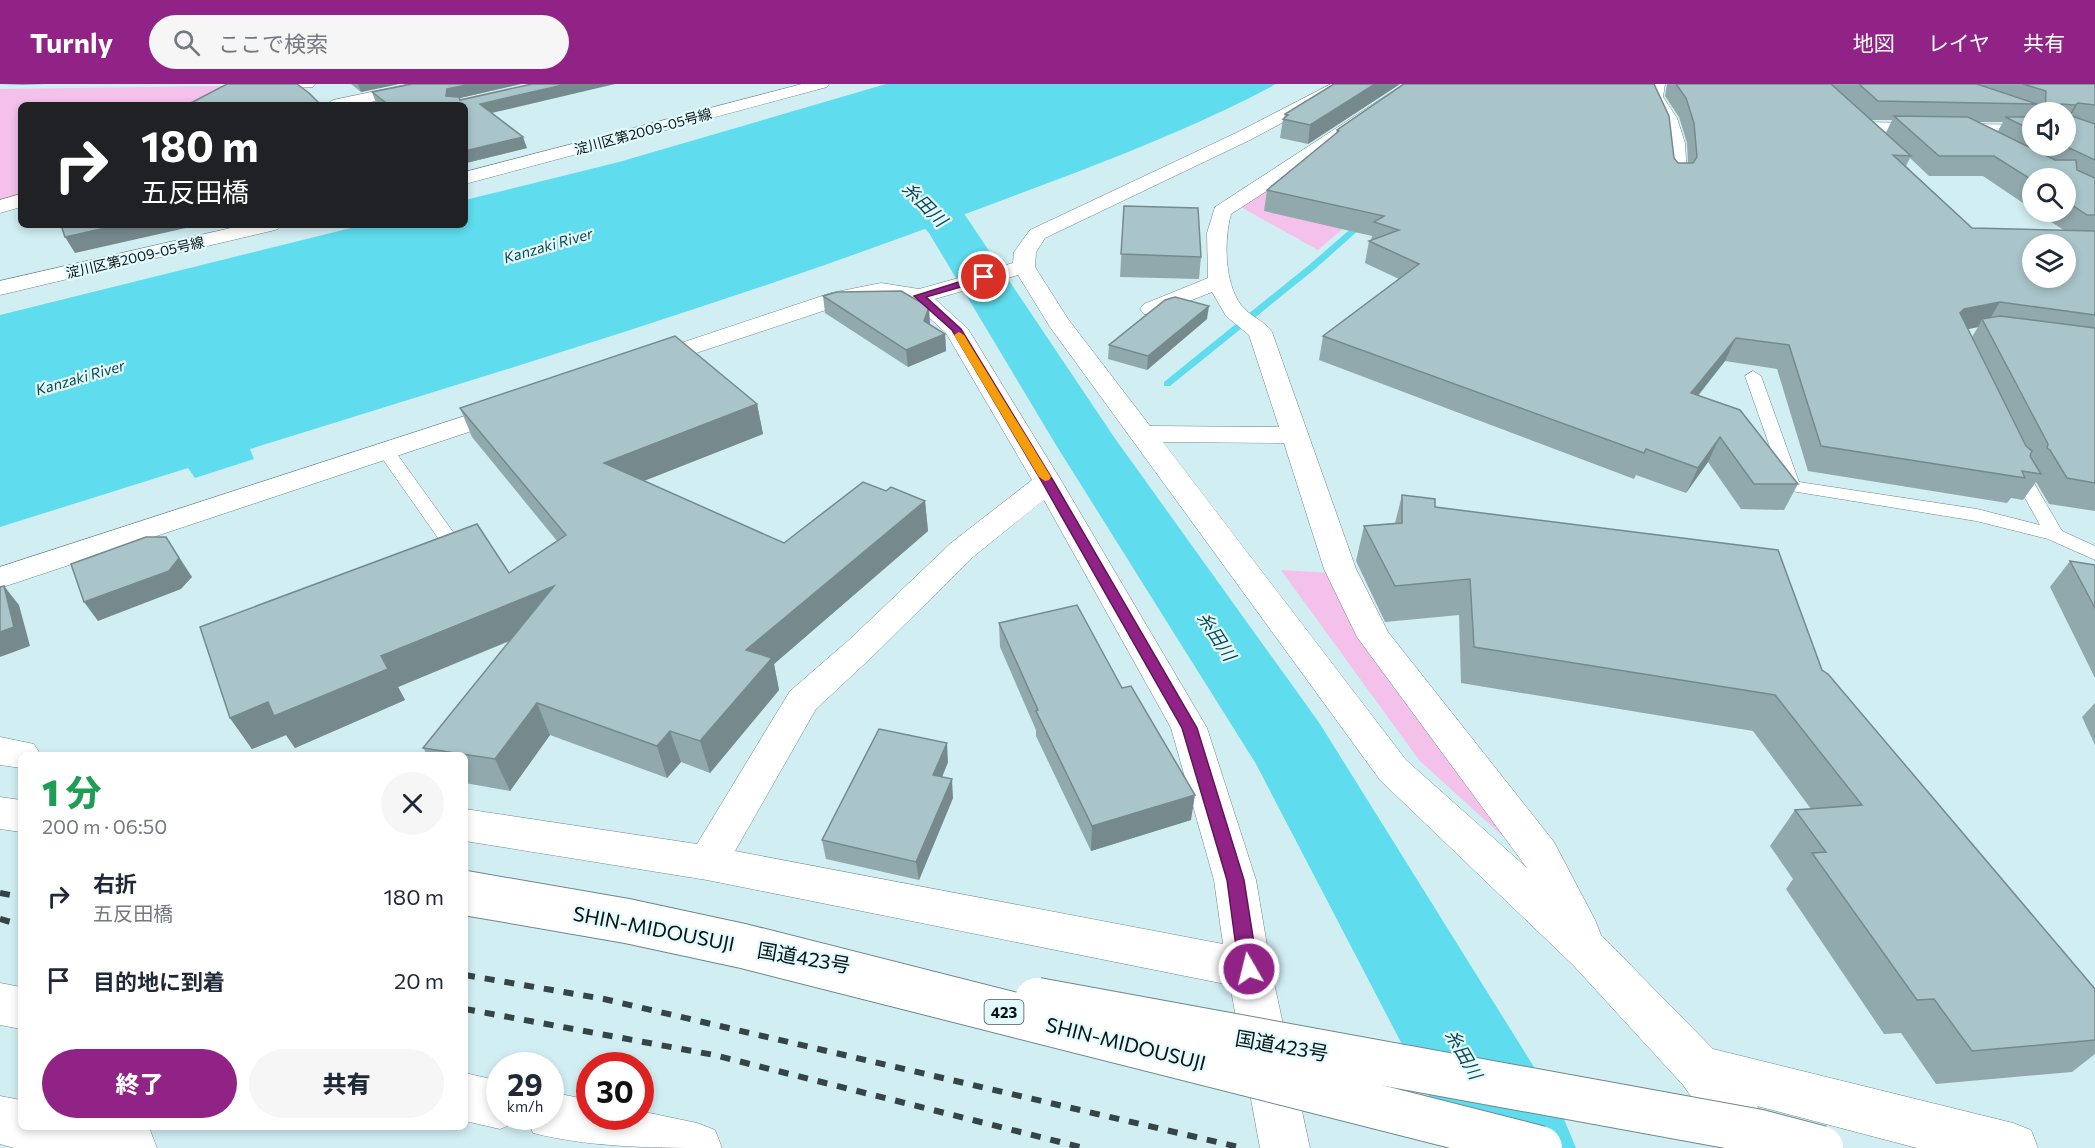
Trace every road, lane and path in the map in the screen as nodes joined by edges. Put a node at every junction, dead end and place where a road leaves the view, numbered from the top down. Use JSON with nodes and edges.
{"nodes":[{"id":1,"x":301,"y":84,"type":"edge"},
{"id":2,"x":433,"y":84,"type":"edge"},
{"id":3,"x":821,"y":84,"type":"edge"},
{"id":4,"x":1343,"y":84,"type":"edge"},
{"id":5,"x":1415,"y":84,"type":"edge"},
{"id":6,"x":1657,"y":84,"type":"edge"},
{"id":7,"x":408,"y":86,"type":"edge"},
{"id":8,"x":321,"y":102,"type":"edge"},
{"id":9,"x":345,"y":102,"type":"edge"},
{"id":10,"x":1846,"y":111,"type":"edge"},
{"id":11,"x":1863,"y":127,"type":"junction"},
{"id":12,"x":1959,"y":129,"type":"junction"},
{"id":13,"x":2022,"y":130,"type":"edge"},
{"id":14,"x":1244,"y":136,"type":"junction"},
{"id":15,"x":1267,"y":142,"type":"dead end"},
{"id":16,"x":1879,"y":142,"type":"edge"},
{"id":17,"x":1290,"y":148,"type":"edge"},
{"id":18,"x":1998,"y":149,"type":"edge"},
{"id":19,"x":1312,"y":154,"type":"junction"},
{"id":20,"x":468,"y":177,"type":"edge"},
{"id":21,"x":1678,"y":177,"type":"edge"},
{"id":22,"x":18,"y":201,"type":"edge"},
{"id":23,"x":0,"y":207,"type":"edge"},
{"id":24,"x":258,"y":228,"type":"edge"},
{"id":25,"x":1015,"y":268,"type":"junction"},
{"id":26,"x":1220,"y":281,"type":"junction"},
{"id":27,"x":0,"y":288,"type":"edge"},
{"id":28,"x":930,"y":292,"type":"junction"},
{"id":29,"x":1152,"y":309,"type":"edge"},
{"id":30,"x":623,"y":371,"type":"edge"},
{"id":31,"x":1753,"y":376,"type":"dead end"},
{"id":32,"x":533,"y":401,"type":"edge"},
{"id":33,"x":1142,"y":434,"type":"junction"},
{"id":34,"x":1294,"y":435,"type":"junction"},
{"id":35,"x":386,"y":451,"type":"junction"},
{"id":36,"x":2024,"y":480,"type":"edge"},
{"id":37,"x":1048,"y":482,"type":"junction"},
{"id":38,"x":2055,"y":535,"type":"junction"},
{"id":39,"x":459,"y":554,"type":"edge"},
{"id":40,"x":2095,"y":554,"type":"edge"},
{"id":41,"x":0,"y":578,"type":"edge"},
{"id":42,"x":0,"y":751,"type":"edge"},
{"id":43,"x":18,"y":754,"type":"edge"},
{"id":44,"x":0,"y":813,"type":"edge"},
{"id":45,"x":18,"y":816,"type":"edge"},
{"id":46,"x":468,"y":825,"type":"edge"},
{"id":47,"x":706,"y":863,"type":"junction"},
{"id":48,"x":468,"y":894,"type":"edge"},
{"id":49,"x":743,"y":946,"type":"junction"},
{"id":50,"x":1588,"y":951,"type":"junction"},
{"id":51,"x":1249,"y":969,"type":"junction"},
{"id":52,"x":0,"y":1004,"type":"edge"},
{"id":53,"x":18,"y":1007,"type":"edge"},
{"id":54,"x":1700,"y":1069,"type":"junction"},
{"id":55,"x":468,"y":1098,"type":"edge"},
{"id":56,"x":486,"y":1102,"type":"edge"},
{"id":57,"x":564,"y":1119,"type":"edge"},
{"id":58,"x":0,"y":1120,"type":"edge"},
{"id":59,"x":18,"y":1124,"type":"edge"},
{"id":60,"x":48,"y":1130,"type":"edge"},
{"id":61,"x":685,"y":1145,"type":"edge"},
{"id":62,"x":132,"y":1148,"type":"edge"},
{"id":63,"x":1285,"y":1148,"type":"edge"},
{"id":64,"x":1540,"y":1148,"type":"edge"},
{"id":65,"x":1756,"y":1148,"type":"edge"},
{"id":66,"x":1821,"y":1148,"type":"edge"},
{"id":67,"x":2013,"y":1148,"type":"edge"}],
"edges":[{"from":1,"to":8,"type":"main road"},
{"from":2,"to":7,"type":"main road"},
{"from":3,"to":20,"type":"main road","name":"淀川区第2009-05号線"},
{"from":4,"to":14,"type":"main road"},
{"from":5,"to":19,"type":"main road"},
{"from":6,"to":21,"type":"main road"},
{"from":7,"to":9,"type":"main road"},
{"from":10,"to":11,"type":"main road"},
{"from":11,"to":12,"type":"main road"},
{"from":11,"to":16,"type":"main road"},
{"from":12,"to":13,"type":"main road"},
{"from":12,"to":18,"type":"main road"},
{"from":14,"to":15,"type":"main road"},
{"from":14,"to":25,"type":"main road"},
{"from":17,"to":19,"type":"main road"},
{"from":19,"to":26,"type":"main road"},
{"from":22,"to":23,"type":"main road"},
{"from":24,"to":27,"type":"main road","name":"淀川区第2009-05号線"},
{"from":25,"to":28,"type":"main road"},
{"from":25,"to":33,"type":"main road"},
{"from":26,"to":29,"type":"main road"},
{"from":26,"to":34,"type":"main road"},
{"from":28,"to":30,"type":"main road"},
{"from":28,"to":37,"type":"main road"},
{"from":31,"to":38,"type":"lane"},
{"from":32,"to":35,"type":"main road"},
{"from":33,"to":34,"type":"main road"},
{"from":33,"to":50,"type":"main road"},
{"from":34,"to":50,"type":"main road"},
{"from":35,"to":39,"type":"lane"},
{"from":35,"to":41,"type":"main road"},
{"from":36,"to":38,"type":"lane"},
{"from":37,"to":47,"type":"main road"},
{"from":37,"to":51,"type":"main road"},
{"from":38,"to":40,"type":"lane"},
{"from":42,"to":43,"type":"main road"},
{"from":44,"to":45,"type":"main road"},
{"from":46,"to":47,"type":"main road"},
{"from":47,"to":51,"type":"main road"},
{"from":48,"to":49,"type":"main road","name":"SHIN-MIDOUSUJI","number":"423","bridge":true},
{"from":49,"to":64,"type":"main road","name":"SHIN-MIDOUSUJI","number":"423","bridge":true},
{"from":49,"to":66,"type":"main road","name":"国道423号","number":"423","bridge":true},
{"from":50,"to":54,"type":"main road"},
{"from":51,"to":63,"type":"main road"},
{"from":52,"to":53,"type":"main road"},
{"from":54,"to":65,"type":"main road"},
{"from":54,"to":67,"type":"main road"},
{"from":55,"to":56,"type":"main road"},
{"from":57,"to":61,"type":"main road"},
{"from":58,"to":59,"type":"main road"},
{"from":60,"to":62,"type":"main road"}]}
